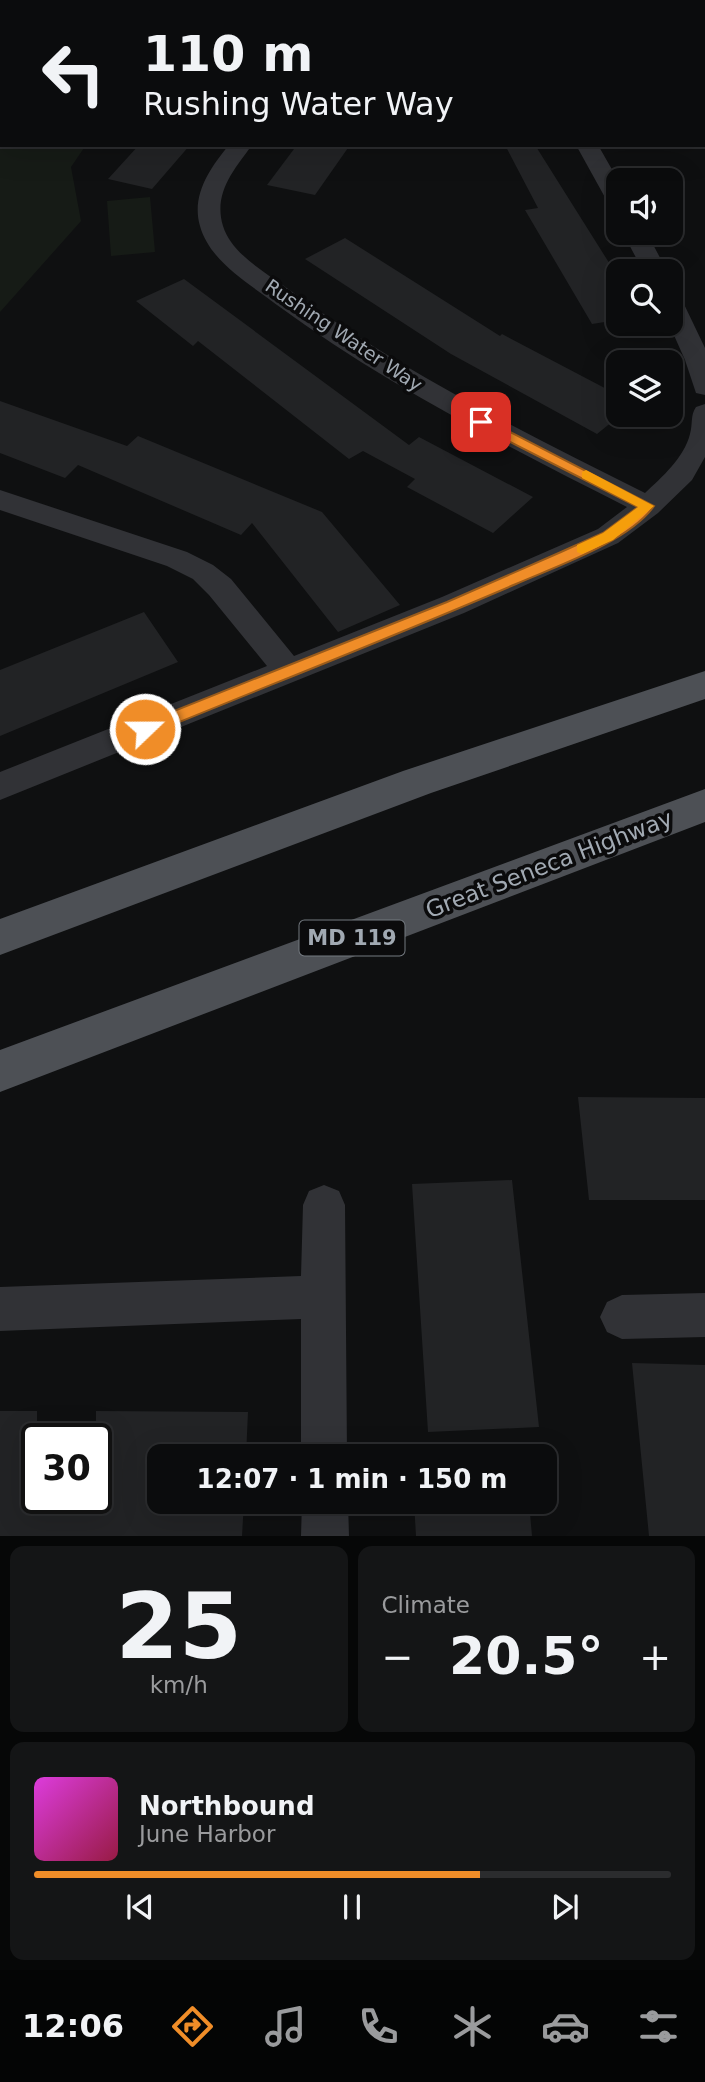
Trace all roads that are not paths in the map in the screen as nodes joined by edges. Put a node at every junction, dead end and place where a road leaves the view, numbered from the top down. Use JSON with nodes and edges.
{"nodes":[{"id":1,"x":239,"y":147,"type":"edge"},
{"id":2,"x":588,"y":147,"type":"edge"},
{"id":3,"x":606,"y":179,"type":"edge"},
{"id":4,"x":683,"y":327,"type":"edge"},
{"id":5,"x":705,"y":387,"type":"edge"},
{"id":6,"x":705,"y":414,"type":"edge"},
{"id":7,"x":0,"y":500,"type":"edge"},
{"id":8,"x":648,"y":506,"type":"junction"},
{"id":9,"x":289,"y":672,"type":"junction"},
{"id":10,"x":705,"y":685,"type":"edge"},
{"id":11,"x":0,"y":786,"type":"edge"},
{"id":12,"x":705,"y":805,"type":"edge"},
{"id":13,"x":0,"y":937,"type":"edge"},
{"id":14,"x":0,"y":1071,"type":"edge"},
{"id":15,"x":324,"y":1205,"type":"dead end"},
{"id":16,"x":322,"y":1297,"type":"junction"},
{"id":17,"x":0,"y":1309,"type":"edge"},
{"id":18,"x":705,"y":1315,"type":"edge"},
{"id":19,"x":622,"y":1317,"type":"dead end"},
{"id":20,"x":324,"y":1444,"type":"edge"},
{"id":21,"x":325,"y":1514,"type":"edge"},
{"id":22,"x":325,"y":1536,"type":"edge"}],
"edges":[{"from":1,"to":8,"type":"street","name":"Rushing Water Way"},
{"from":2,"to":3,"type":"street"},
{"from":4,"to":5,"type":"street"},
{"from":6,"to":8,"type":"street"},
{"from":7,"to":9,"type":"street"},
{"from":8,"to":9,"type":"street"},
{"from":9,"to":11,"type":"street"},
{"from":10,"to":13,"type":"main road"},
{"from":12,"to":14,"type":"main road","name":"Great Seneca Highway","number":"MD 119"},
{"from":15,"to":16,"type":"street"},
{"from":16,"to":17,"type":"street"},
{"from":16,"to":20,"type":"street"},
{"from":18,"to":19,"type":"street"},
{"from":21,"to":22,"type":"street"}]}
